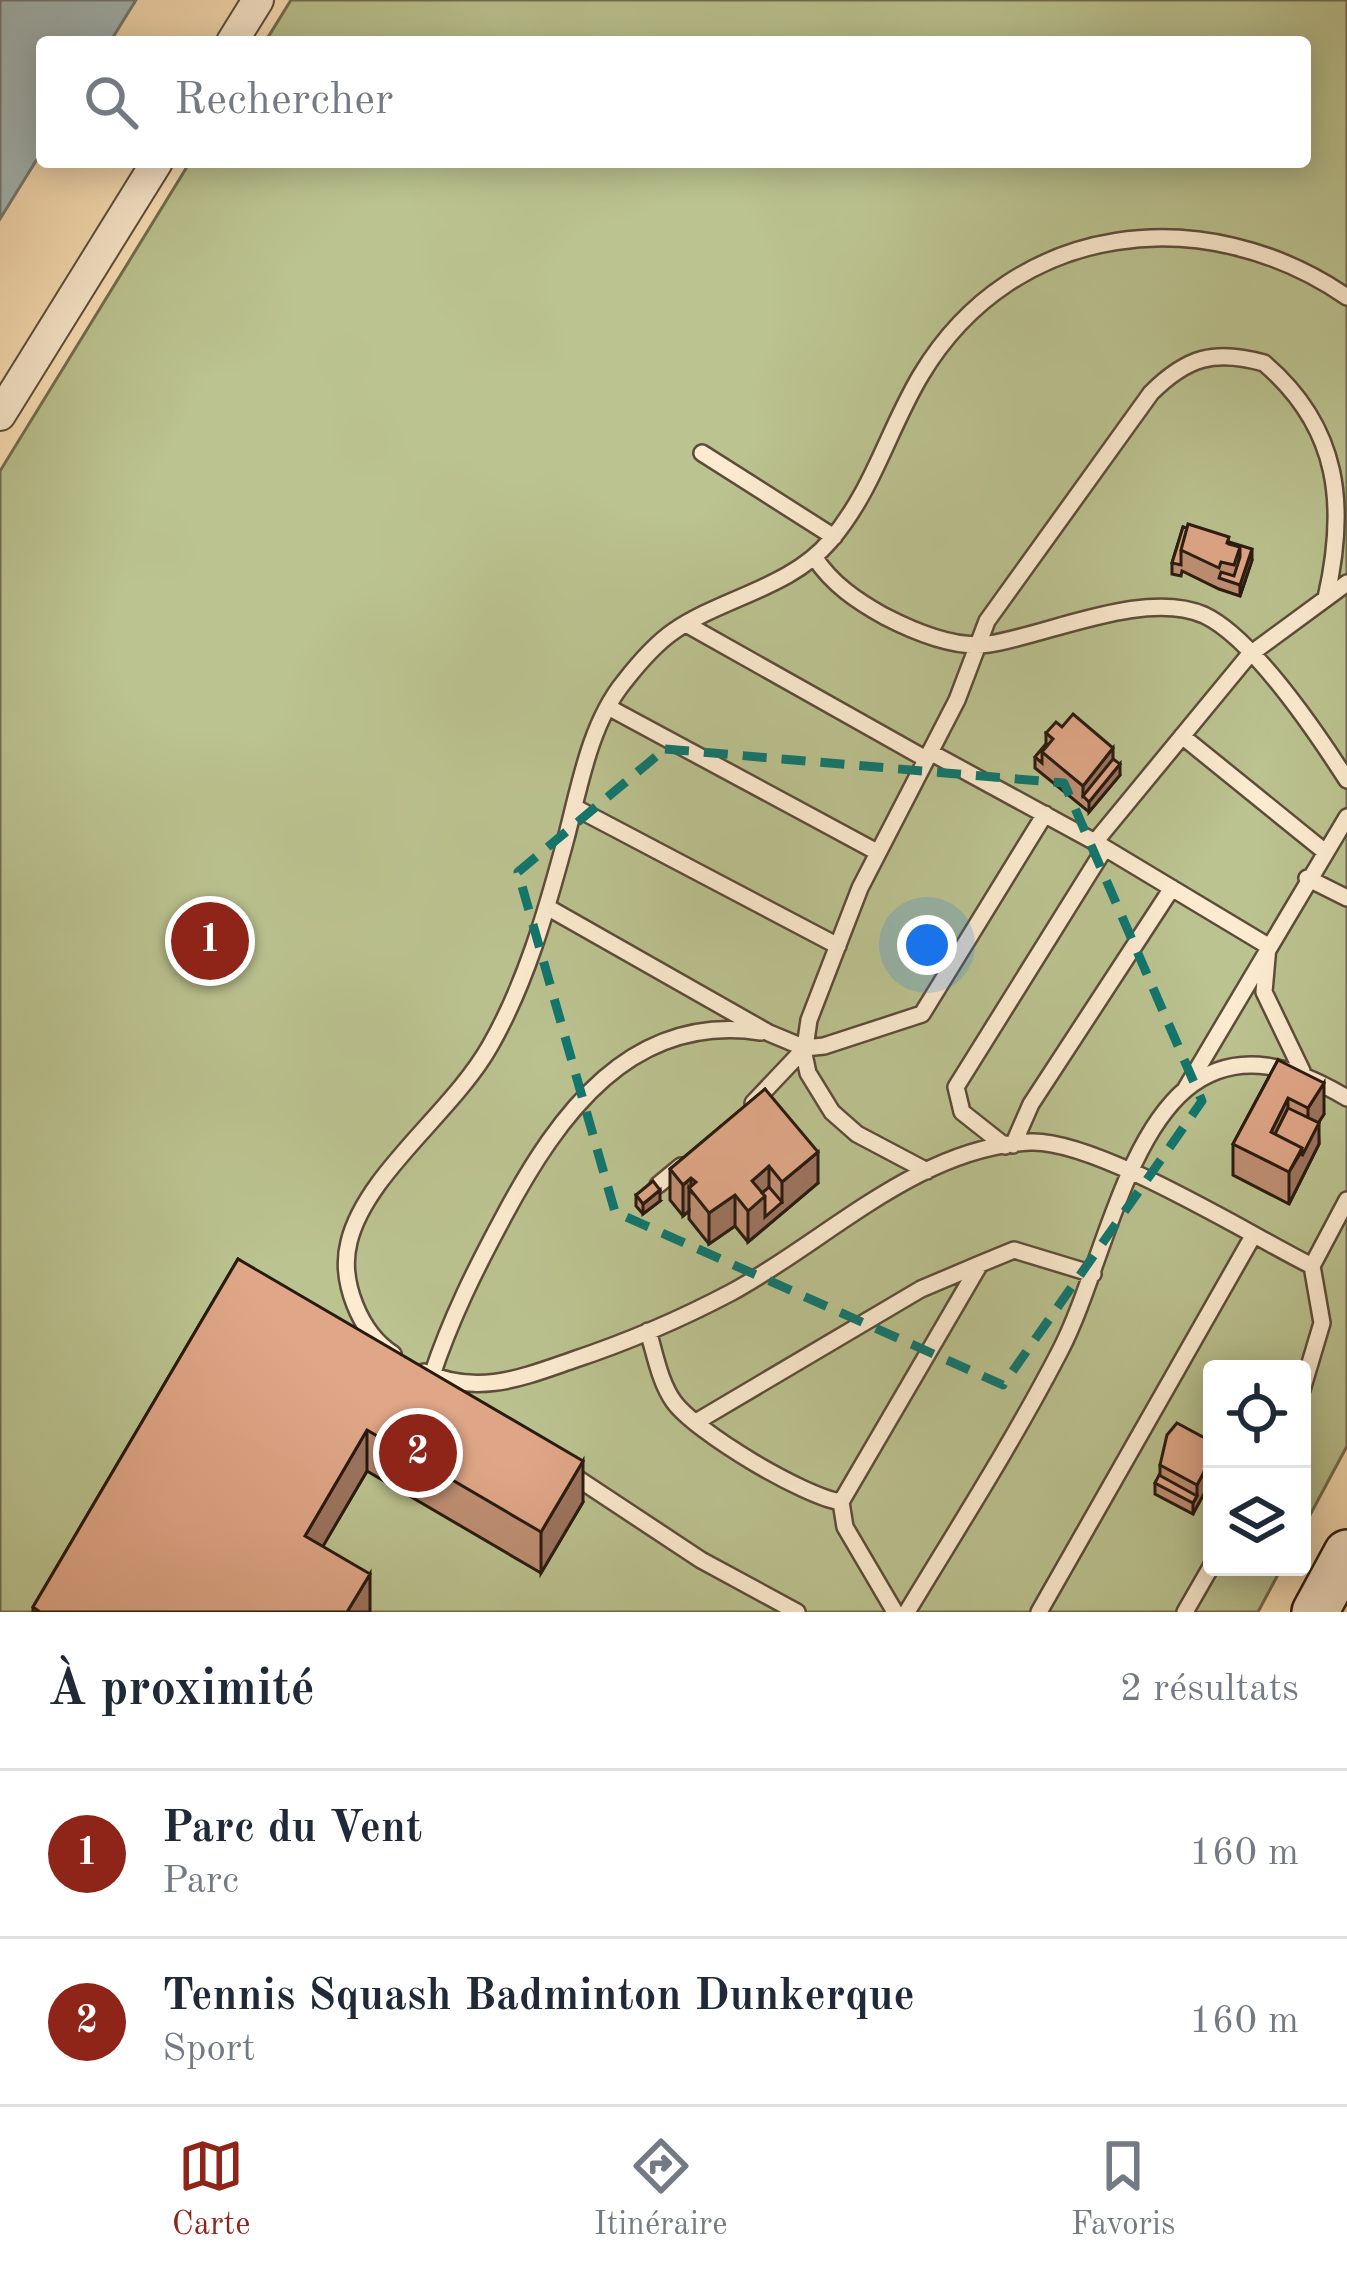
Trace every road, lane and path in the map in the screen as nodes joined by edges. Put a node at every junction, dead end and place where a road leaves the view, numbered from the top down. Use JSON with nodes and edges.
{"nodes":[{"id":1,"x":257,"y":0,"type":"edge"},
{"id":2,"x":236,"y":36,"type":"edge"},
{"id":3,"x":154,"y":168,"type":"edge"},
{"id":4,"x":1347,"y":297,"type":"edge"},
{"id":5,"x":0,"y":416,"type":"edge"},
{"id":6,"x":702,"y":453,"type":"dead end"},
{"id":7,"x":833,"y":537,"type":"junction"},
{"id":8,"x":815,"y":558,"type":"junction"},
{"id":9,"x":1347,"y":583,"type":"edge"},
{"id":10,"x":1327,"y":598,"type":"junction"},
{"id":11,"x":686,"y":624,"type":"junction"},
{"id":12,"x":979,"y":644,"type":"junction"},
{"id":13,"x":1249,"y":655,"type":"junction"},
{"id":14,"x":608,"y":707,"type":"junction"},
{"id":15,"x":1182,"y":736,"type":"junction"},
{"id":16,"x":928,"y":755,"type":"junction"},
{"id":17,"x":1347,"y":781,"type":"edge"},
{"id":18,"x":574,"y":807,"type":"junction"},
{"id":19,"x":1045,"y":814,"type":"junction"},
{"id":20,"x":1347,"y":817,"type":"edge"},
{"id":21,"x":1100,"y":845,"type":"junction"},
{"id":22,"x":1324,"y":851,"type":"junction"},
{"id":23,"x":877,"y":852,"type":"junction"},
{"id":24,"x":1307,"y":878,"type":"junction"},
{"id":25,"x":1172,"y":888,"type":"junction"},
{"id":26,"x":1347,"y":898,"type":"edge"},
{"id":27,"x":547,"y":908,"type":"junction"},
{"id":28,"x":838,"y":946,"type":"junction"},
{"id":29,"x":1268,"y":946,"type":"junction"},
{"id":30,"x":770,"y":1033,"type":"junction"},
{"id":31,"x":805,"y":1048,"type":"junction"},
{"id":32,"x":1302,"y":1071,"type":"junction"},
{"id":33,"x":1185,"y":1089,"type":"junction"},
{"id":34,"x":1347,"y":1098,"type":"edge"},
{"id":35,"x":740,"y":1115,"type":"edge"},
{"id":36,"x":1009,"y":1146,"type":"junction"},
{"id":37,"x":691,"y":1157,"type":"edge"},
{"id":38,"x":927,"y":1172,"type":"junction"},
{"id":39,"x":1130,"y":1174,"type":"junction"},
{"id":40,"x":658,"y":1186,"type":"edge"},
{"id":41,"x":1347,"y":1200,"type":"edge"},
{"id":42,"x":1252,"y":1236,"type":"junction"},
{"id":43,"x":980,"y":1264,"type":"junction"},
{"id":44,"x":1312,"y":1266,"type":"junction"},
{"id":45,"x":1093,"y":1274,"type":"junction"},
{"id":46,"x":648,"y":1331,"type":"junction"},
{"id":47,"x":1311,"y":1360,"type":"edge"},
{"id":48,"x":432,"y":1375,"type":"junction"},
{"id":49,"x":460,"y":1383,"type":"junction"},
{"id":50,"x":482,"y":1403,"type":"edge"},
{"id":51,"x":696,"y":1422,"type":"junction"},
{"id":52,"x":542,"y":1456,"type":"edge"},
{"id":53,"x":841,"y":1502,"type":"junction"},
{"id":54,"x":1347,"y":1553,"type":"edge"},
{"id":55,"x":1206,"y":1576,"type":"edge"},
{"id":56,"x":797,"y":1612,"type":"edge"},
{"id":57,"x":895,"y":1612,"type":"edge"},
{"id":58,"x":907,"y":1612,"type":"edge"},
{"id":59,"x":1039,"y":1612,"type":"edge"},
{"id":60,"x":1185,"y":1612,"type":"edge"},
{"id":61,"x":1315,"y":1612,"type":"edge"}],
"edges":[{"from":1,"to":2,"type":"street"},
{"from":3,"to":5,"type":"street"},
{"from":4,"to":7,"type":"lane"},
{"from":6,"to":7,"type":"lane"},
{"from":7,"to":8,"type":"lane"},
{"from":8,"to":11,"type":"lane"},
{"from":8,"to":12,"type":"lane"},
{"from":9,"to":10,"type":"lane"},
{"from":10,"to":12,"type":"lane"},
{"from":10,"to":13,"type":"lane"},
{"from":11,"to":14,"type":"lane"},
{"from":11,"to":16,"type":"lane"},
{"from":12,"to":13,"type":"lane"},
{"from":12,"to":16,"type":"lane"},
{"from":13,"to":15,"type":"lane"},
{"from":13,"to":17,"type":"lane"},
{"from":14,"to":18,"type":"lane"},
{"from":14,"to":23,"type":"lane"},
{"from":15,"to":21,"type":"lane"},
{"from":15,"to":22,"type":"lane"},
{"from":16,"to":19,"type":"lane"},
{"from":16,"to":23,"type":"lane"},
{"from":18,"to":27,"type":"lane"},
{"from":18,"to":28,"type":"lane"},
{"from":19,"to":21,"type":"lane"},
{"from":19,"to":31,"type":"lane"},
{"from":20,"to":22,"type":"lane"},
{"from":21,"to":25,"type":"lane"},
{"from":21,"to":36,"type":"lane"},
{"from":22,"to":24,"type":"lane"},
{"from":23,"to":28,"type":"lane"},
{"from":24,"to":26,"type":"lane"},
{"from":24,"to":29,"type":"lane"},
{"from":25,"to":29,"type":"lane"},
{"from":25,"to":36,"type":"lane"},
{"from":27,"to":30,"type":"lane"},
{"from":27,"to":48,"type":"lane"},
{"from":28,"to":31,"type":"lane"},
{"from":29,"to":32,"type":"lane"},
{"from":29,"to":33,"type":"lane"},
{"from":30,"to":31,"type":"lane"},
{"from":30,"to":48,"type":"lane"},
{"from":31,"to":35,"type":"lane"},
{"from":31,"to":38,"type":"lane"},
{"from":32,"to":33,"type":"lane"},
{"from":32,"to":34,"type":"lane"},
{"from":33,"to":39,"type":"lane"},
{"from":36,"to":38,"type":"lane"},
{"from":36,"to":39,"type":"lane"},
{"from":37,"to":40,"type":"lane"},
{"from":38,"to":46,"type":"lane"},
{"from":39,"to":42,"type":"lane"},
{"from":39,"to":45,"type":"lane"},
{"from":41,"to":44,"type":"lane"},
{"from":42,"to":44,"type":"lane"},
{"from":42,"to":59,"type":"lane"},
{"from":43,"to":45,"type":"lane"},
{"from":43,"to":51,"type":"lane"},
{"from":43,"to":53,"type":"lane"},
{"from":44,"to":47,"type":"lane"},
{"from":45,"to":58,"type":"lane"},
{"from":46,"to":49,"type":"lane"},
{"from":46,"to":51,"type":"lane"},
{"from":48,"to":49,"type":"lane"},
{"from":49,"to":50,"type":"lane"},
{"from":51,"to":53,"type":"lane"},
{"from":52,"to":56,"type":"lane"},
{"from":53,"to":57,"type":"lane"},
{"from":54,"to":61,"type":"street"},
{"from":55,"to":60,"type":"lane"}]}
